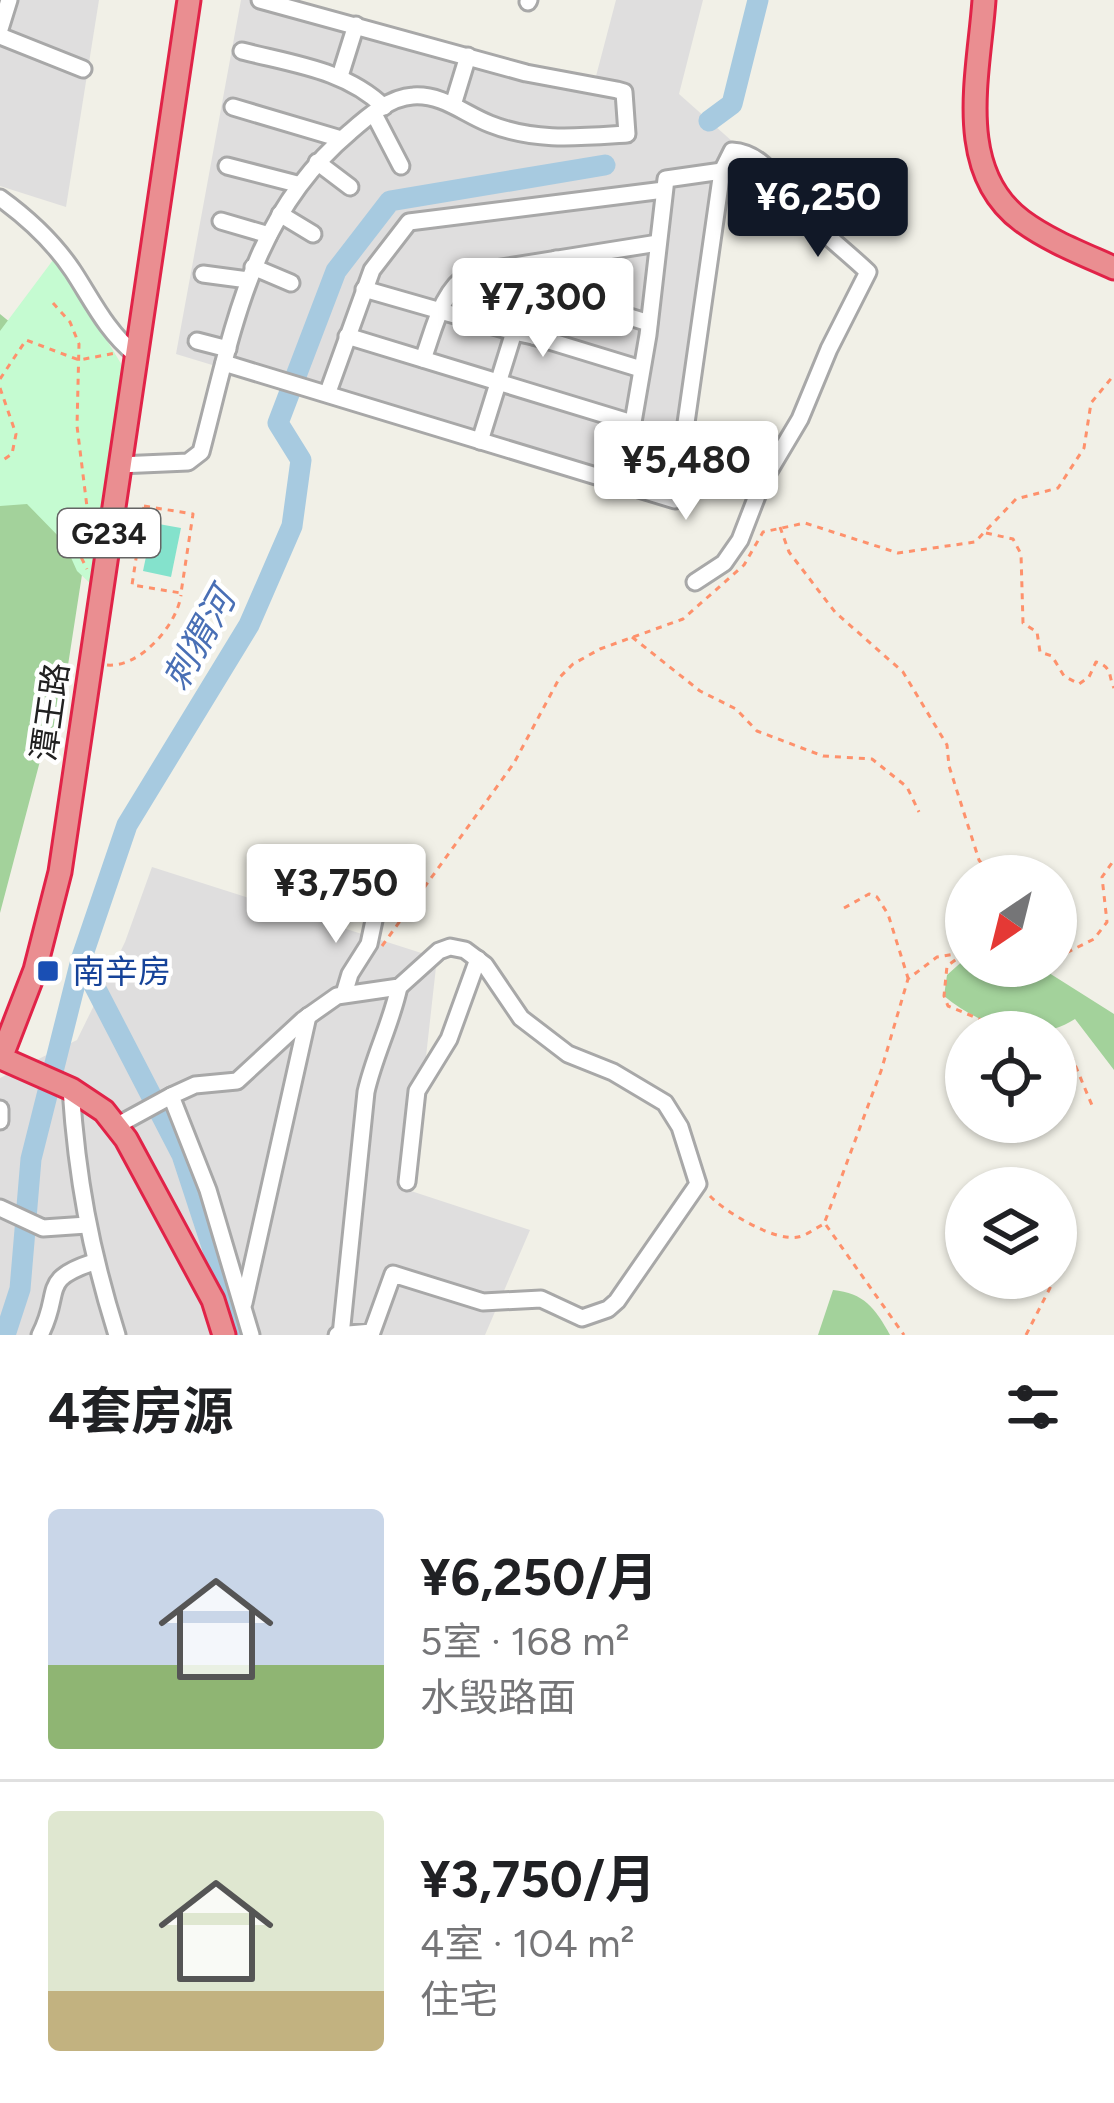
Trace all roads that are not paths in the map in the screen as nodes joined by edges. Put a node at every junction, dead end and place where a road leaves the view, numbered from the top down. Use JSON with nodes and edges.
{"nodes":[{"id":1,"x":9,"y":0,"type":"edge"},
{"id":2,"x":189,"y":0,"type":"edge"},
{"id":3,"x":260,"y":0,"type":"edge"},
{"id":4,"x":984,"y":0,"type":"edge"},
{"id":5,"x":356,"y":25,"type":"junction"},
{"id":6,"x":0,"y":32,"type":"edge"},
{"id":7,"x":242,"y":51,"type":"dead end"},
{"id":8,"x":468,"y":56,"type":"junction"},
{"id":9,"x":83,"y":69,"type":"dead end"},
{"id":10,"x":340,"y":76,"type":"junction"},
{"id":11,"x":454,"y":104,"type":"junction"},
{"id":12,"x":233,"y":107,"type":"dead end"},
{"id":13,"x":379,"y":110,"type":"junction"},
{"id":14,"x":341,"y":139,"type":"junction"},
{"id":15,"x":317,"y":162,"type":"junction"},
{"id":16,"x":226,"y":166,"type":"dead end"},
{"id":17,"x":401,"y":166,"type":"dead end"},
{"id":18,"x":722,"y":171,"type":"junction"},
{"id":19,"x":297,"y":184,"type":"junction"},
{"id":20,"x":350,"y":187,"type":"dead end"},
{"id":21,"x":664,"y":190,"type":"junction"},
{"id":22,"x":0,"y":198,"type":"edge"},
{"id":23,"x":280,"y":214,"type":"junction"},
{"id":24,"x":221,"y":221,"type":"dead end"},
{"id":25,"x":313,"y":234,"type":"dead end"},
{"id":26,"x":269,"y":235,"type":"junction"},
{"id":27,"x":658,"y":243,"type":"junction"},
{"id":28,"x":556,"y":259,"type":"junction"},
{"id":29,"x":1114,"y":268,"type":"edge"},
{"id":30,"x":202,"y":274,"type":"dead end"},
{"id":31,"x":250,"y":274,"type":"junction"},
{"id":32,"x":291,"y":284,"type":"dead end"},
{"id":33,"x":364,"y":290,"type":"junction"},
{"id":34,"x":546,"y":291,"type":"junction"},
{"id":35,"x":441,"y":311,"type":"junction"},
{"id":36,"x":649,"y":323,"type":"junction"},
{"id":37,"x":514,"y":332,"type":"junction"},
{"id":38,"x":347,"y":336,"type":"junction"},
{"id":39,"x":533,"y":336,"type":"junction"},
{"id":40,"x":196,"y":340,"type":"dead end"},
{"id":41,"x":132,"y":352,"type":"junction"},
{"id":42,"x":226,"y":356,"type":"junction"},
{"id":43,"x":424,"y":359,"type":"junction"},
{"id":44,"x":641,"y":369,"type":"junction"},
{"id":45,"x":499,"y":382,"type":"junction"},
{"id":46,"x":328,"y":392,"type":"junction"},
{"id":47,"x":632,"y":423,"type":"junction"},
{"id":48,"x":480,"y":441,"type":"junction"},
{"id":49,"x":626,"y":463,"type":"dead end"},
{"id":50,"x":119,"y":465,"type":"junction"},
{"id":51,"x":695,"y":582,"type":"dead end"},
{"id":52,"x":376,"y":911,"type":"dead end"},
{"id":53,"x":478,"y":959,"type":"junction"},
{"id":54,"x":399,"y":987,"type":"junction"},
{"id":55,"x":344,"y":994,"type":"junction"},
{"id":56,"x":308,"y":1016,"type":"junction"},
{"id":57,"x":71,"y":1088,"type":"junction"},
{"id":58,"x":171,"y":1097,"type":"junction"},
{"id":59,"x":0,"y":1109,"type":"edge"},
{"id":60,"x":0,"y":1121,"type":"edge"},
{"id":61,"x":116,"y":1126,"type":"junction"},
{"id":62,"x":407,"y":1182,"type":"dead end"},
{"id":63,"x":0,"y":1208,"type":"edge"},
{"id":64,"x":87,"y":1225,"type":"junction"},
{"id":65,"x":94,"y":1262,"type":"junction"},
{"id":66,"x":244,"y":1306,"type":"junction"},
{"id":67,"x":44,"y":1332,"type":"edge"},
{"id":68,"x":117,"y":1335,"type":"edge"},
{"id":69,"x":224,"y":1335,"type":"edge"},
{"id":70,"x":251,"y":1335,"type":"edge"},
{"id":71,"x":339,"y":1335,"type":"edge"}],
"edges":[{"from":1,"to":6,"type":"street"},
{"from":2,"to":41,"type":"highway","name":"潭王路","number":"G234"},
{"from":3,"to":5,"type":"street"},
{"from":4,"to":29,"type":"highway"},
{"from":5,"to":8,"type":"street"},
{"from":5,"to":10,"type":"street"},
{"from":6,"to":9,"type":"street"},
{"from":7,"to":10,"type":"street"},
{"from":8,"to":11,"type":"street"},
{"from":8,"to":11,"type":"street"},
{"from":10,"to":13,"type":"street"},
{"from":11,"to":13,"type":"street"},
{"from":12,"to":14,"type":"street"},
{"from":13,"to":14,"type":"street"},
{"from":13,"to":17,"type":"street"},
{"from":14,"to":15,"type":"street"},
{"from":15,"to":19,"type":"street"},
{"from":15,"to":20,"type":"street"},
{"from":16,"to":19,"type":"street"},
{"from":18,"to":21,"type":"street"},
{"from":18,"to":48,"type":"street"},
{"from":18,"to":51,"type":"street"},
{"from":19,"to":23,"type":"street"},
{"from":21,"to":27,"type":"street"},
{"from":21,"to":33,"type":"street"},
{"from":22,"to":41,"type":"street"},
{"from":23,"to":25,"type":"street"},
{"from":23,"to":26,"type":"street"},
{"from":24,"to":26,"type":"street"},
{"from":26,"to":31,"type":"street"},
{"from":27,"to":28,"type":"street"},
{"from":27,"to":36,"type":"street"},
{"from":28,"to":34,"type":"street"},
{"from":28,"to":35,"type":"street"},
{"from":30,"to":31,"type":"street"},
{"from":31,"to":32,"type":"street"},
{"from":31,"to":42,"type":"street"},
{"from":33,"to":35,"type":"street"},
{"from":33,"to":38,"type":"street"},
{"from":34,"to":36,"type":"street"},
{"from":34,"to":39,"type":"street"},
{"from":35,"to":37,"type":"street"},
{"from":35,"to":43,"type":"street"},
{"from":36,"to":44,"type":"street"},
{"from":37,"to":39,"type":"street"},
{"from":37,"to":45,"type":"street"},
{"from":38,"to":43,"type":"street"},
{"from":38,"to":46,"type":"street"},
{"from":39,"to":44,"type":"street"},
{"from":40,"to":42,"type":"street"},
{"from":41,"to":50,"type":"highway","name":"潭王路","number":"G234"},
{"from":42,"to":46,"type":"street"},
{"from":42,"to":50,"type":"street"},
{"from":43,"to":45,"type":"street"},
{"from":44,"to":47,"type":"street"},
{"from":45,"to":47,"type":"street"},
{"from":45,"to":48,"type":"street"},
{"from":46,"to":48,"type":"street"},
{"from":47,"to":49,"type":"street"},
{"from":50,"to":57,"type":"highway","name":"潭王路","number":"G234"},
{"from":52,"to":55,"type":"street"},
{"from":53,"to":54,"type":"street"},
{"from":53,"to":62,"type":"street"},
{"from":53,"to":71,"type":"street"},
{"from":54,"to":55,"type":"street"},
{"from":54,"to":71,"type":"street"},
{"from":55,"to":56,"type":"street"},
{"from":56,"to":58,"type":"street"},
{"from":56,"to":66,"type":"street"},
{"from":57,"to":61,"type":"highway","name":"潭王路","number":"G234"},
{"from":57,"to":64,"type":"street"},
{"from":58,"to":61,"type":"street"},
{"from":58,"to":66,"type":"street"},
{"from":59,"to":60,"type":"street"},
{"from":61,"to":69,"type":"highway","name":"潭王路","number":"G234"},
{"from":63,"to":64,"type":"street"},
{"from":64,"to":65,"type":"street"},
{"from":65,"to":67,"type":"street"},
{"from":65,"to":68,"type":"street"},
{"from":66,"to":70,"type":"street"}]}
